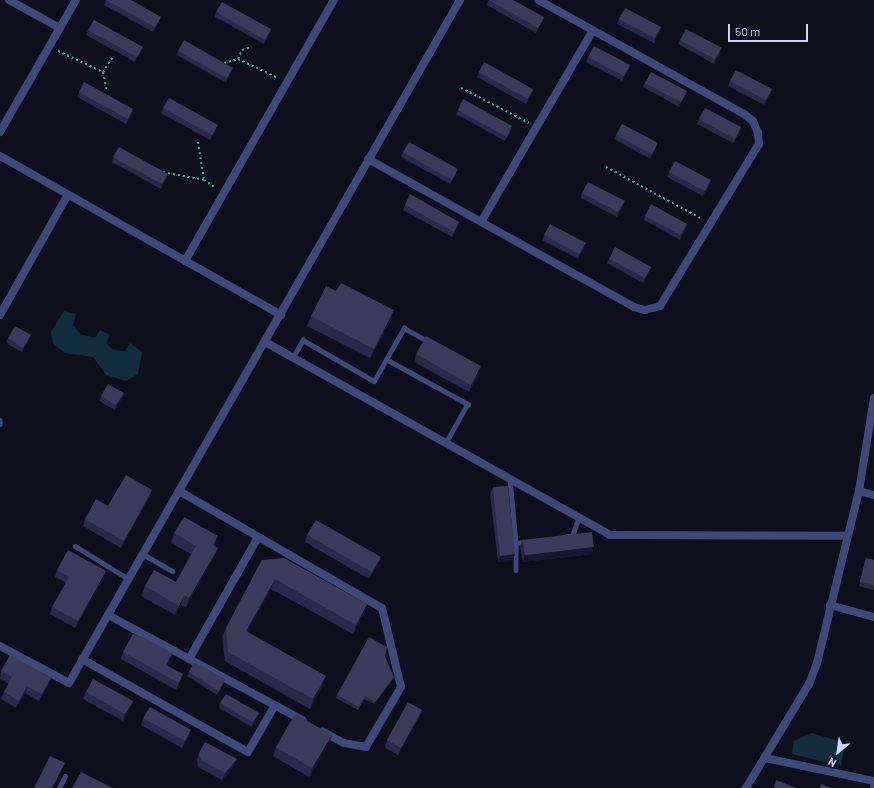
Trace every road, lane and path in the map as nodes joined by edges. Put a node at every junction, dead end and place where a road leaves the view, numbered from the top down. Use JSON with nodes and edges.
{"nodes":[{"id":1,"x":9,"y":0,"type":"edge"},
{"id":2,"x":76,"y":0,"type":"edge"},
{"id":3,"x":334,"y":0,"type":"edge"},
{"id":4,"x":460,"y":0,"type":"edge"},
{"id":5,"x":538,"y":0,"type":"edge"},
{"id":6,"x":60,"y":28,"type":"junction"},
{"id":7,"x":593,"y":30,"type":"junction"},
{"id":8,"x":49,"y":47,"type":"junction"},
{"id":9,"x":251,"y":47,"type":"dead end"},
{"id":10,"x":112,"y":58,"type":"dead end"},
{"id":11,"x":238,"y":59,"type":"junction"},
{"id":12,"x":224,"y":63,"type":"edge"},
{"id":13,"x":103,"y":72,"type":"junction"},
{"id":14,"x":287,"y":82,"type":"junction"},
{"id":15,"x":461,"y":88,"type":"dead end"},
{"id":16,"x":106,"y":91,"type":"dead end"},
{"id":17,"x":537,"y":127,"type":"junction"},
{"id":18,"x":0,"y":132,"type":"edge"},
{"id":19,"x":198,"y":142,"type":"dead end"},
{"id":20,"x":0,"y":156,"type":"edge"},
{"id":21,"x":368,"y":159,"type":"junction"},
{"id":22,"x":606,"y":166,"type":"dead end"},
{"id":23,"x":163,"y":172,"type":"edge"},
{"id":24,"x":204,"y":180,"type":"junction"},
{"id":25,"x":223,"y":193,"type":"junction"},
{"id":26,"x":67,"y":196,"type":"junction"},
{"id":27,"x":481,"y":222,"type":"junction"},
{"id":28,"x":711,"y":223,"type":"junction"},
{"id":29,"x":185,"y":261,"type":"junction"},
{"id":30,"x":0,"y":315,"type":"edge"},
{"id":31,"x":281,"y":315,"type":"junction"},
{"id":32,"x":422,"y":338,"type":"dead end"},
{"id":33,"x":265,"y":342,"type":"junction"},
{"id":34,"x":293,"y":357,"type":"junction"},
{"id":35,"x":386,"y":359,"type":"junction"},
{"id":36,"x":874,"y":398,"type":"edge"},
{"id":37,"x":0,"y":420,"type":"edge"},
{"id":38,"x":0,"y":424,"type":"edge"},
{"id":39,"x":446,"y":442,"type":"junction"},
{"id":40,"x":510,"y":478,"type":"junction"},
{"id":41,"x":179,"y":491,"type":"junction"},
{"id":42,"x":859,"y":491,"type":"junction"},
{"id":43,"x":874,"y":495,"type":"edge"},
{"id":44,"x":579,"y":517,"type":"junction"},
{"id":45,"x":847,"y":536,"type":"junction"},
{"id":46,"x":258,"y":537,"type":"junction"},
{"id":47,"x":558,"y":538,"type":"edge"},
{"id":48,"x":537,"y":540,"type":"edge"},
{"id":49,"x":516,"y":543,"type":"junction"},
{"id":50,"x":75,"y":546,"type":"dead end"},
{"id":51,"x":143,"y":554,"type":"junction"},
{"id":52,"x":516,"y":570,"type":"dead end"},
{"id":53,"x":172,"y":571,"type":"dead end"},
{"id":54,"x":129,"y":579,"type":"junction"},
{"id":55,"x":830,"y":605,"type":"junction"},
{"id":56,"x":108,"y":615,"type":"junction"},
{"id":57,"x":874,"y":617,"type":"edge"},
{"id":58,"x":0,"y":646,"type":"edge"},
{"id":59,"x":82,"y":659,"type":"junction"},
{"id":60,"x":189,"y":659,"type":"junction"},
{"id":61,"x":275,"y":705,"type":"junction"},
{"id":62,"x":765,"y":758,"type":"junction"},
{"id":63,"x":65,"y":776,"type":"dead end"},
{"id":64,"x":874,"y":781,"type":"edge"},
{"id":65,"x":59,"y":788,"type":"edge"},
{"id":66,"x":746,"y":788,"type":"edge"}],
"edges":[{"from":1,"to":6,"type":"street"},
{"from":2,"to":6,"type":"street"},
{"from":3,"to":14,"type":"street"},
{"from":4,"to":21,"type":"street"},
{"from":5,"to":7,"type":"street"},
{"from":6,"to":8,"type":"street"},
{"from":7,"to":17,"type":"street"},
{"from":7,"to":28,"type":"street"},
{"from":8,"to":13,"type":"path"},
{"from":8,"to":18,"type":"street"},
{"from":9,"to":11,"type":"path"},
{"from":10,"to":13,"type":"path"},
{"from":11,"to":12,"type":"path"},
{"from":11,"to":14,"type":"path"},
{"from":13,"to":16,"type":"path"},
{"from":14,"to":25,"type":"street"},
{"from":15,"to":17,"type":"path"},
{"from":17,"to":27,"type":"street"},
{"from":19,"to":24,"type":"path"},
{"from":20,"to":26,"type":"street"},
{"from":21,"to":27,"type":"street"},
{"from":21,"to":31,"type":"street"},
{"from":22,"to":28,"type":"path"},
{"from":23,"to":24,"type":"path"},
{"from":24,"to":25,"type":"path"},
{"from":25,"to":29,"type":"street"},
{"from":26,"to":29,"type":"street"},
{"from":26,"to":30,"type":"street"},
{"from":27,"to":28,"type":"street"},
{"from":29,"to":31,"type":"street"},
{"from":31,"to":33,"type":"street"},
{"from":32,"to":35,"type":"lane"},
{"from":33,"to":34,"type":"street"},
{"from":33,"to":41,"type":"street"},
{"from":34,"to":35,"type":"lane"},
{"from":34,"to":39,"type":"street"},
{"from":35,"to":39,"type":"lane"},
{"from":36,"to":42,"type":"street"},
{"from":37,"to":38,"type":"lane"},
{"from":39,"to":40,"type":"street"},
{"from":40,"to":44,"type":"street"},
{"from":40,"to":49,"type":"lane"},
{"from":41,"to":46,"type":"street"},
{"from":41,"to":51,"type":"street"},
{"from":42,"to":43,"type":"street"},
{"from":42,"to":45,"type":"street"},
{"from":44,"to":45,"type":"street"},
{"from":44,"to":47,"type":"lane"},
{"from":45,"to":55,"type":"street"},
{"from":46,"to":60,"type":"street"},
{"from":46,"to":61,"type":"street"},
{"from":48,"to":49,"type":"lane"},
{"from":49,"to":52,"type":"lane"},
{"from":50,"to":54,"type":"lane"},
{"from":51,"to":53,"type":"lane"},
{"from":51,"to":54,"type":"street"},
{"from":54,"to":56,"type":"street"},
{"from":55,"to":57,"type":"street"},
{"from":55,"to":62,"type":"street"},
{"from":56,"to":59,"type":"street"},
{"from":56,"to":60,"type":"street"},
{"from":58,"to":59,"type":"street"},
{"from":59,"to":61,"type":"street"},
{"from":60,"to":61,"type":"street"},
{"from":62,"to":64,"type":"street"},
{"from":62,"to":66,"type":"street"},
{"from":63,"to":65,"type":"lane"}]}
